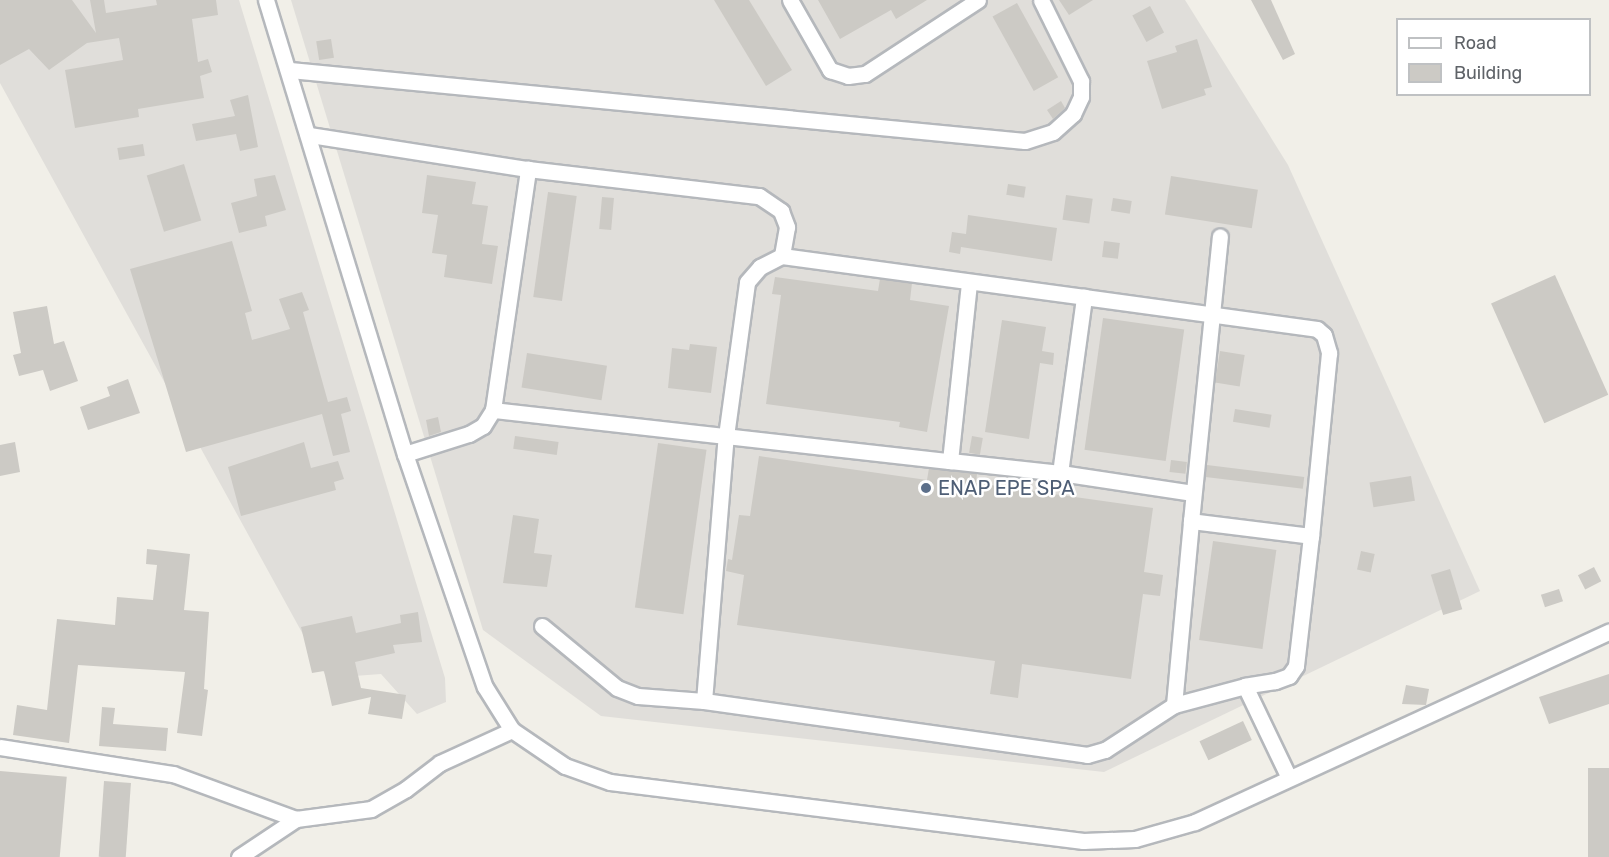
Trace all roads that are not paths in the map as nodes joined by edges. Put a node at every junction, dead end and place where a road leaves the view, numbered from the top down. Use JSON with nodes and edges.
{"nodes":[{"id":1,"x":266,"y":0,"type":"edge"},
{"id":2,"x":790,"y":0,"type":"edge"},
{"id":3,"x":978,"y":0,"type":"edge"},
{"id":4,"x":1041,"y":0,"type":"edge"},
{"id":5,"x":290,"y":70,"type":"junction"},
{"id":6,"x":310,"y":135,"type":"junction"},
{"id":7,"x":528,"y":168,"type":"junction"},
{"id":8,"x":1220,"y":236,"type":"dead end"},
{"id":9,"x":782,"y":256,"type":"junction"},
{"id":10,"x":969,"y":282,"type":"junction"},
{"id":11,"x":1084,"y":297,"type":"junction"},
{"id":12,"x":1212,"y":314,"type":"junction"},
{"id":13,"x":493,"y":410,"type":"junction"},
{"id":14,"x":726,"y":436,"type":"junction"},
{"id":15,"x":405,"y":454,"type":"junction"},
{"id":16,"x":950,"y":461,"type":"junction"},
{"id":17,"x":1060,"y":473,"type":"junction"},
{"id":18,"x":1193,"y":493,"type":"junction"},
{"id":19,"x":1191,"y":521,"type":"junction"},
{"id":20,"x":1311,"y":536,"type":"junction"},
{"id":21,"x":542,"y":626,"type":"dead end"},
{"id":22,"x":1609,"y":632,"type":"edge"},
{"id":23,"x":1245,"y":686,"type":"junction"},
{"id":24,"x":704,"y":701,"type":"junction"},
{"id":25,"x":1174,"y":705,"type":"junction"},
{"id":26,"x":512,"y":730,"type":"junction"},
{"id":27,"x":0,"y":747,"type":"edge"},
{"id":28,"x":1289,"y":778,"type":"junction"},
{"id":29,"x":296,"y":819,"type":"junction"},
{"id":30,"x":238,"y":857,"type":"edge"}],
"edges":[{"from":1,"to":5,"type":"street"},
{"from":2,"to":3,"type":"street"},
{"from":4,"to":5,"type":"street"},
{"from":5,"to":6,"type":"street"},
{"from":6,"to":7,"type":"street"},
{"from":6,"to":15,"type":"street"},
{"from":7,"to":9,"type":"street"},
{"from":7,"to":13,"type":"street"},
{"from":8,"to":12,"type":"street"},
{"from":9,"to":10,"type":"street"},
{"from":9,"to":14,"type":"street"},
{"from":10,"to":11,"type":"street"},
{"from":10,"to":16,"type":"street"},
{"from":11,"to":12,"type":"street"},
{"from":11,"to":17,"type":"street"},
{"from":12,"to":18,"type":"street"},
{"from":12,"to":20,"type":"street"},
{"from":13,"to":14,"type":"street"},
{"from":13,"to":15,"type":"street"},
{"from":14,"to":16,"type":"street"},
{"from":14,"to":24,"type":"street"},
{"from":15,"to":26,"type":"street"},
{"from":16,"to":17,"type":"street"},
{"from":17,"to":18,"type":"street"},
{"from":18,"to":19,"type":"street"},
{"from":19,"to":20,"type":"street"},
{"from":19,"to":25,"type":"street"},
{"from":20,"to":23,"type":"street"},
{"from":21,"to":24,"type":"street"},
{"from":22,"to":28,"type":"street"},
{"from":23,"to":25,"type":"street"},
{"from":23,"to":28,"type":"street"},
{"from":24,"to":25,"type":"street"},
{"from":26,"to":28,"type":"street"},
{"from":26,"to":29,"type":"street"},
{"from":27,"to":29,"type":"street"},
{"from":29,"to":30,"type":"street"}]}
